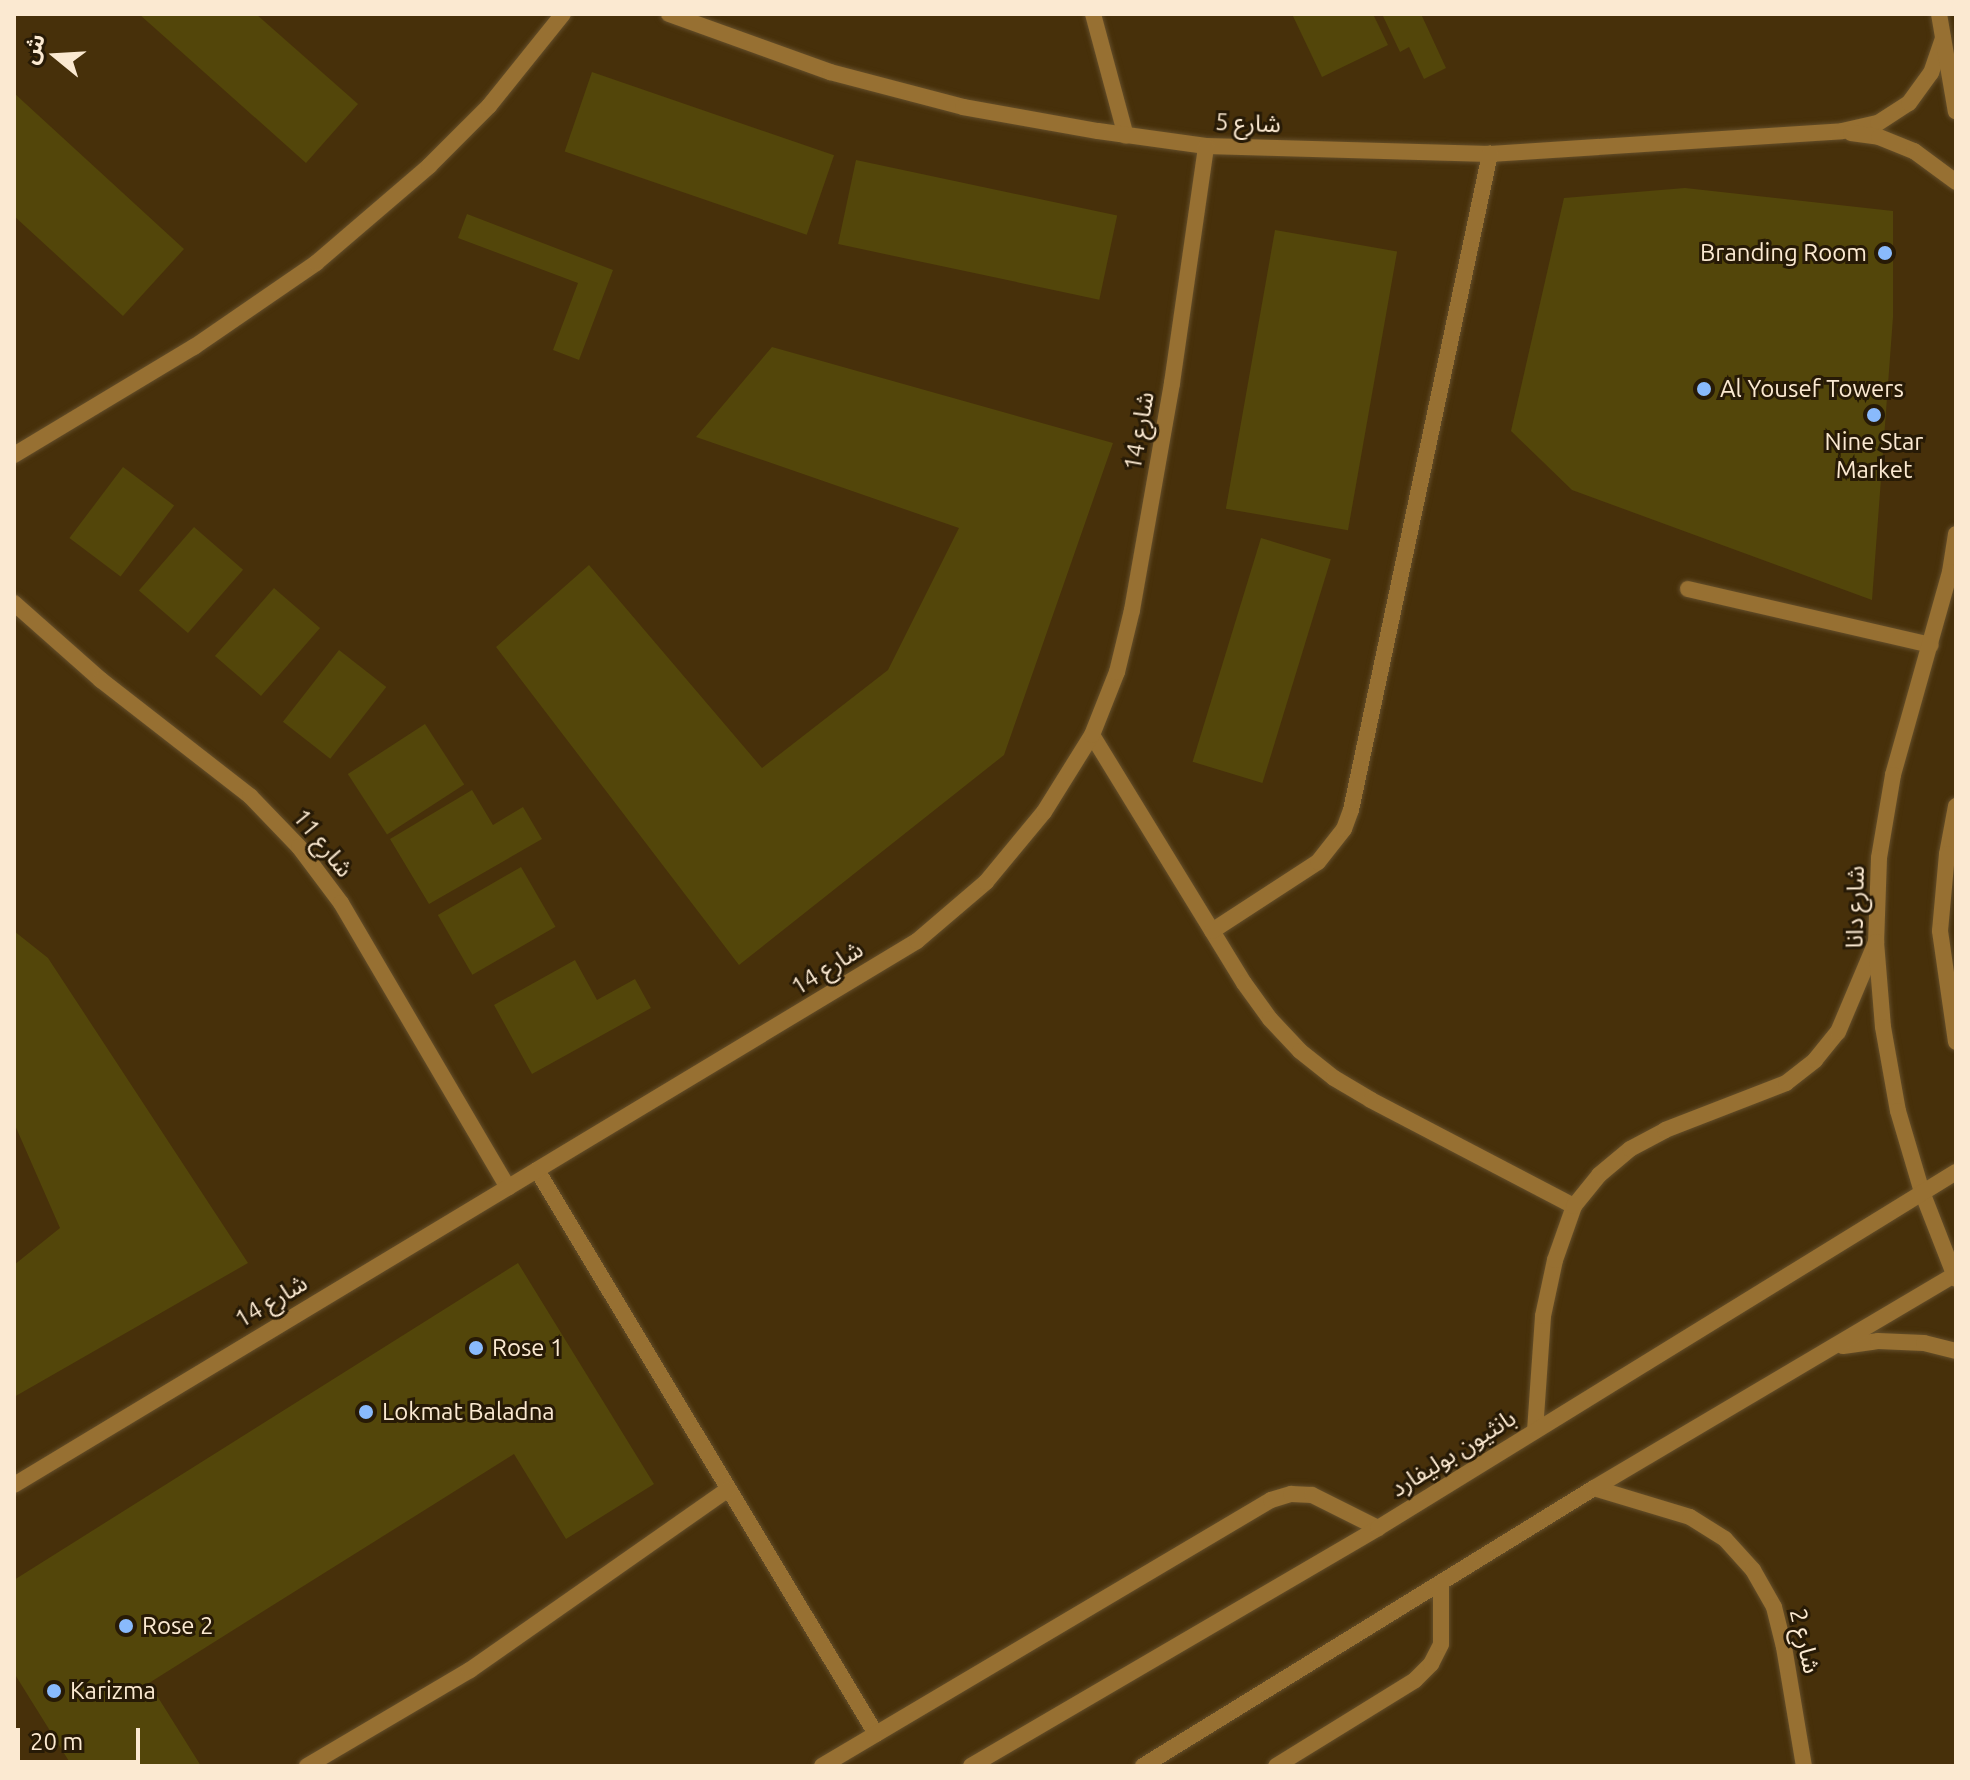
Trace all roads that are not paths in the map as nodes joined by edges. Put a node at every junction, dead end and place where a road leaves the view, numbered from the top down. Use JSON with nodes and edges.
{"nodes":[{"id":1,"x":563,"y":14,"type":"edge"},
{"id":2,"x":669,"y":14,"type":"edge"},
{"id":3,"x":1093,"y":14,"type":"edge"},
{"id":4,"x":1939,"y":14,"type":"edge"},
{"id":5,"x":1943,"y":38,"type":"junction"},
{"id":6,"x":1956,"y":112,"type":"edge"},
{"id":7,"x":1842,"y":131,"type":"junction"},
{"id":8,"x":1126,"y":136,"type":"junction"},
{"id":9,"x":1206,"y":146,"type":"junction"},
{"id":10,"x":1490,"y":154,"type":"junction"},
{"id":11,"x":1956,"y":182,"type":"edge"},
{"id":12,"x":14,"y":455,"type":"edge"},
{"id":13,"x":1956,"y":534,"type":"edge"},
{"id":14,"x":1688,"y":589,"type":"dead end"},
{"id":15,"x":14,"y":603,"type":"edge"},
{"id":16,"x":1931,"y":645,"type":"junction"},
{"id":17,"x":1092,"y":735,"type":"junction"},
{"id":18,"x":1956,"y":806,"type":"edge"},
{"id":19,"x":1212,"y":931,"type":"junction"},
{"id":20,"x":1876,"y":942,"type":"junction"},
{"id":21,"x":1956,"y":1042,"type":"edge"},
{"id":22,"x":537,"y":1170,"type":"junction"},
{"id":23,"x":1956,"y":1172,"type":"edge"},
{"id":24,"x":508,"y":1188,"type":"junction"},
{"id":25,"x":1922,"y":1192,"type":"junction"},
{"id":26,"x":1574,"y":1206,"type":"junction"},
{"id":27,"x":1955,"y":1276,"type":"edge"},
{"id":28,"x":1834,"y":1348,"type":"junction"},
{"id":29,"x":1956,"y":1351,"type":"edge"},
{"id":30,"x":1535,"y":1431,"type":"junction"},
{"id":31,"x":14,"y":1485,"type":"edge"},
{"id":32,"x":1594,"y":1488,"type":"junction"},
{"id":33,"x":727,"y":1490,"type":"junction"},
{"id":34,"x":1378,"y":1528,"type":"junction"},
{"id":35,"x":1441,"y":1584,"type":"junction"},
{"id":36,"x":876,"y":1734,"type":"junction"},
{"id":37,"x":307,"y":1766,"type":"edge"},
{"id":38,"x":822,"y":1766,"type":"edge"},
{"id":39,"x":971,"y":1766,"type":"edge"},
{"id":40,"x":1143,"y":1766,"type":"edge"},
{"id":41,"x":1276,"y":1766,"type":"edge"},
{"id":42,"x":1804,"y":1766,"type":"edge"}],
"edges":[{"from":1,"to":12,"type":"street"},
{"from":2,"to":8,"type":"street","name":"شارع 5"},
{"from":3,"to":8,"type":"street"},
{"from":4,"to":5,"type":"street"},
{"from":5,"to":6,"type":"street"},
{"from":5,"to":7,"type":"street","name":"شارع 5"},
{"from":7,"to":10,"type":"street","name":"شارع 5"},
{"from":7,"to":11,"type":"street","name":"شارع 5"},
{"from":8,"to":9,"type":"street","name":"شارع 5"},
{"from":9,"to":10,"type":"street","name":"شارع 5"},
{"from":9,"to":17,"type":"street","name":"شارع 14"},
{"from":10,"to":19,"type":"street"},
{"from":13,"to":16,"type":"street","name":"شارع دانا"},
{"from":14,"to":16,"type":"street"},
{"from":15,"to":24,"type":"street","name":"شارع 11"},
{"from":16,"to":20,"type":"street","name":"شارع دانا"},
{"from":17,"to":19,"type":"street"},
{"from":17,"to":22,"type":"street","name":"شارع 14"},
{"from":18,"to":21,"type":"street"},
{"from":19,"to":26,"type":"street"},
{"from":20,"to":25,"type":"street","name":"شارع دانا"},
{"from":20,"to":26,"type":"street"},
{"from":22,"to":24,"type":"street","name":"شارع 14"},
{"from":22,"to":33,"type":"street"},
{"from":23,"to":25,"type":"street","name":"بانثيون بوليفارد"},
{"from":24,"to":31,"type":"street","name":"شارع 14"},
{"from":25,"to":27,"type":"street","name":"شارع دانا"},
{"from":25,"to":30,"type":"street","name":"بانثيون بوليفارد"},
{"from":26,"to":30,"type":"street"},
{"from":27,"to":28,"type":"street"},
{"from":28,"to":29,"type":"street"},
{"from":28,"to":32,"type":"street"},
{"from":30,"to":34,"type":"street","name":"بانثيون بوليفارد"},
{"from":32,"to":35,"type":"street"},
{"from":32,"to":42,"type":"street","name":"شارع 2"},
{"from":33,"to":36,"type":"street"},
{"from":33,"to":37,"type":"street"},
{"from":34,"to":36,"type":"street"},
{"from":34,"to":39,"type":"street","name":"بانثيون بوليفارد"},
{"from":35,"to":40,"type":"street"},
{"from":35,"to":41,"type":"street"},
{"from":36,"to":38,"type":"street"}]}
